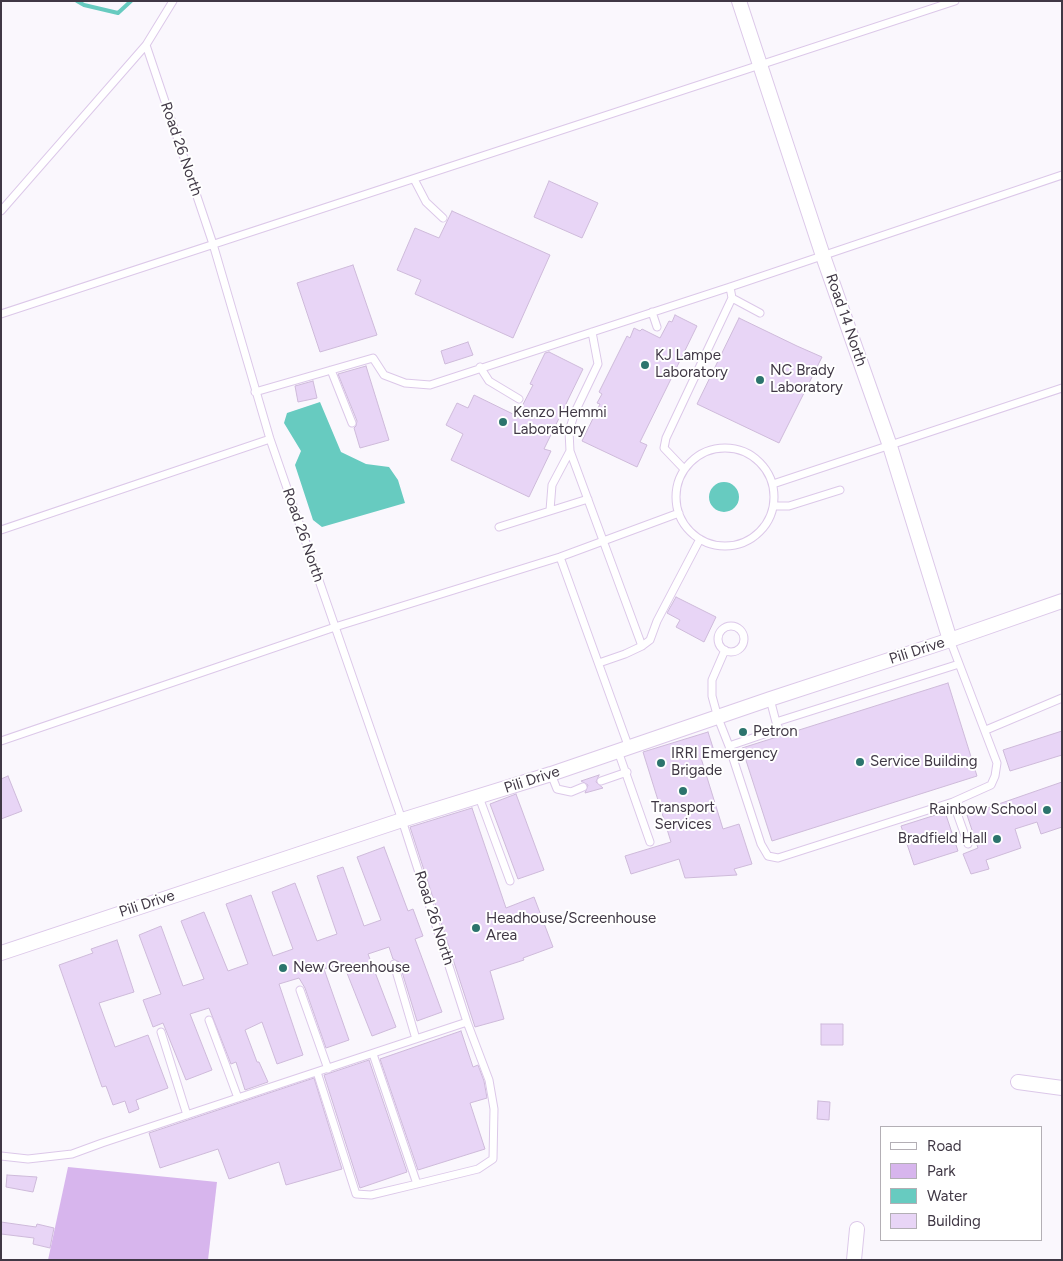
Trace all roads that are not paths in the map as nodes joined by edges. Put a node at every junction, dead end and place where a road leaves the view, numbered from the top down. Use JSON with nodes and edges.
{"nodes":[{"id":1,"x":173,"y":1,"type":"edge"},
{"id":2,"x":739,"y":1,"type":"edge"},
{"id":3,"x":954,"y":1,"type":"edge"},
{"id":4,"x":146,"y":45,"type":"junction"},
{"id":5,"x":760,"y":66,"type":"junction"},
{"id":6,"x":1062,"y":175,"type":"edge"},
{"id":7,"x":414,"y":179,"type":"junction"},
{"id":8,"x":1,"y":211,"type":"edge"},
{"id":9,"x":443,"y":218,"type":"dead end"},
{"id":10,"x":213,"y":244,"type":"junction"},
{"id":11,"x":823,"y":256,"type":"junction"},
{"id":12,"x":730,"y":287,"type":"junction"},
{"id":13,"x":732,"y":298,"type":"junction"},
{"id":14,"x":652,"y":312,"type":"junction"},
{"id":15,"x":760,"y":313,"type":"dead end"},
{"id":16,"x":1,"y":314,"type":"edge"},
{"id":17,"x":657,"y":327,"type":"dead end"},
{"id":18,"x":592,"y":332,"type":"junction"},
{"id":19,"x":480,"y":367,"type":"junction"},
{"id":20,"x":331,"y":370,"type":"junction"},
{"id":21,"x":1062,"y":388,"type":"edge"},
{"id":22,"x":255,"y":392,"type":"junction"},
{"id":23,"x":519,"y":399,"type":"dead end"},
{"id":24,"x":352,"y":423,"type":"dead end"},
{"id":25,"x":270,"y":439,"type":"junction"},
{"id":26,"x":890,"y":446,"type":"junction"},
{"id":27,"x":570,"y":451,"type":"junction"},
{"id":28,"x":684,"y":469,"type":"junction"},
{"id":29,"x":773,"y":484,"type":"junction"},
{"id":30,"x":840,"y":490,"type":"dead end"},
{"id":31,"x":588,"y":499,"type":"junction"},
{"id":32,"x":774,"y":506,"type":"junction"},
{"id":33,"x":550,"y":510,"type":"junction"},
{"id":34,"x":679,"y":513,"type":"junction"},
{"id":35,"x":500,"y":527,"type":"dead end"},
{"id":36,"x":1,"y":530,"type":"edge"},
{"id":37,"x":700,"y":539,"type":"junction"},
{"id":38,"x":602,"y":541,"type":"junction"},
{"id":39,"x":560,"y":558,"type":"junction"},
{"id":40,"x":1062,"y":601,"type":"edge"},
{"id":41,"x":335,"y":628,"type":"junction"},
{"id":42,"x":950,"y":640,"type":"junction"},
{"id":43,"x":642,"y":646,"type":"junction"},
{"id":44,"x":725,"y":650,"type":"dead end"},
{"id":45,"x":599,"y":663,"type":"junction"},
{"id":46,"x":959,"y":664,"type":"junction"},
{"id":47,"x":1062,"y":698,"type":"edge"},
{"id":48,"x":770,"y":699,"type":"junction"},
{"id":49,"x":718,"y":718,"type":"junction"},
{"id":50,"x":776,"y":722,"type":"junction"},
{"id":51,"x":986,"y":730,"type":"junction"},
{"id":52,"x":1,"y":741,"type":"edge"},
{"id":53,"x":729,"y":746,"type":"junction"},
{"id":54,"x":624,"y":749,"type":"junction"},
{"id":55,"x":627,"y":772,"type":"junction"},
{"id":56,"x":551,"y":774,"type":"junction"},
{"id":57,"x":601,"y":782,"type":"dead end"},
{"id":58,"x":584,"y":787,"type":"dead end"},
{"id":59,"x":479,"y":797,"type":"junction"},
{"id":60,"x":953,"y":802,"type":"junction"},
{"id":61,"x":402,"y":820,"type":"junction"},
{"id":62,"x":650,"y":842,"type":"dead end"},
{"id":63,"x":968,"y":844,"type":"dead end"},
{"id":64,"x":510,"y":881,"type":"dead end"},
{"id":65,"x":1,"y":953,"type":"edge"},
{"id":66,"x":394,"y":964,"type":"dead end"},
{"id":67,"x":300,"y":990,"type":"dead end"},
{"id":68,"x":209,"y":1020,"type":"dead end"},
{"id":69,"x":467,"y":1022,"type":"junction"},
{"id":70,"x":162,"y":1032,"type":"dead end"},
{"id":71,"x":416,"y":1039,"type":"junction"},
{"id":72,"x":373,"y":1054,"type":"junction"},
{"id":73,"x":328,"y":1068,"type":"junction"},
{"id":74,"x":317,"y":1072,"type":"junction"},
{"id":75,"x":1018,"y":1082,"type":"dead end"},
{"id":76,"x":1062,"y":1088,"type":"edge"},
{"id":77,"x":238,"y":1098,"type":"junction"},
{"id":78,"x":187,"y":1115,"type":"junction"},
{"id":79,"x":1,"y":1156,"type":"edge"},
{"id":80,"x":417,"y":1184,"type":"junction"},
{"id":81,"x":857,"y":1229,"type":"dead end"},
{"id":82,"x":854,"y":1260,"type":"edge"}],
"edges":[{"from":1,"to":4,"type":"lane"},
{"from":2,"to":5,"type":"street","name":"Road 14 North"},
{"from":3,"to":5,"type":"lane"},
{"from":4,"to":8,"type":"lane"},
{"from":4,"to":10,"type":"lane","name":"Road 26 North"},
{"from":5,"to":7,"type":"lane"},
{"from":5,"to":11,"type":"street","name":"Road 14 North"},
{"from":6,"to":11,"type":"lane"},
{"from":7,"to":9,"type":"lane"},
{"from":7,"to":10,"type":"lane"},
{"from":10,"to":16,"type":"lane"},
{"from":10,"to":22,"type":"lane","name":"Road 26 North"},
{"from":11,"to":12,"type":"lane"},
{"from":11,"to":26,"type":"street","name":"Road 14 North"},
{"from":12,"to":13,"type":"lane"},
{"from":12,"to":14,"type":"lane"},
{"from":13,"to":15,"type":"lane"},
{"from":13,"to":28,"type":"lane"},
{"from":14,"to":17,"type":"lane"},
{"from":14,"to":18,"type":"lane"},
{"from":18,"to":19,"type":"lane"},
{"from":18,"to":27,"type":"lane"},
{"from":19,"to":20,"type":"lane"},
{"from":19,"to":23,"type":"lane"},
{"from":20,"to":22,"type":"lane"},
{"from":20,"to":24,"type":"lane"},
{"from":21,"to":26,"type":"lane"},
{"from":22,"to":25,"type":"lane","name":"Road 26 North"},
{"from":25,"to":36,"type":"lane"},
{"from":25,"to":41,"type":"lane","name":"Road 26 North"},
{"from":26,"to":29,"type":"lane"},
{"from":26,"to":42,"type":"street","name":"Road 14 North"},
{"from":27,"to":31,"type":"lane"},
{"from":27,"to":33,"type":"lane"},
{"from":28,"to":29,"type":"lane"},
{"from":28,"to":34,"type":"lane"},
{"from":29,"to":32,"type":"lane"},
{"from":30,"to":32,"type":"lane"},
{"from":31,"to":33,"type":"lane"},
{"from":31,"to":38,"type":"lane"},
{"from":32,"to":37,"type":"lane"},
{"from":33,"to":35,"type":"lane"},
{"from":34,"to":37,"type":"lane"},
{"from":34,"to":38,"type":"lane"},
{"from":37,"to":43,"type":"lane"},
{"from":38,"to":39,"type":"lane"},
{"from":38,"to":43,"type":"lane"},
{"from":39,"to":41,"type":"lane"},
{"from":39,"to":45,"type":"lane"},
{"from":40,"to":42,"type":"street","name":"Pili Drive"},
{"from":41,"to":52,"type":"lane"},
{"from":41,"to":61,"type":"lane","name":"Road 26 North"},
{"from":42,"to":46,"type":"lane"},
{"from":42,"to":48,"type":"street","name":"Pili Drive"},
{"from":43,"to":45,"type":"lane"},
{"from":44,"to":49,"type":"lane"},
{"from":45,"to":54,"type":"lane"},
{"from":46,"to":50,"type":"lane"},
{"from":46,"to":51,"type":"lane"},
{"from":47,"to":51,"type":"lane"},
{"from":48,"to":49,"type":"street","name":"Pili Drive"},
{"from":48,"to":50,"type":"lane"},
{"from":49,"to":53,"type":"lane"},
{"from":49,"to":54,"type":"street","name":"Pili Drive"},
{"from":50,"to":53,"type":"lane"},
{"from":51,"to":60,"type":"lane"},
{"from":53,"to":60,"type":"lane"},
{"from":54,"to":55,"type":"lane"},
{"from":54,"to":56,"type":"street","name":"Pili Drive"},
{"from":55,"to":57,"type":"lane"},
{"from":55,"to":62,"type":"lane"},
{"from":56,"to":58,"type":"lane"},
{"from":56,"to":59,"type":"street","name":"Pili Drive"},
{"from":59,"to":61,"type":"street","name":"Pili Drive"},
{"from":59,"to":64,"type":"lane"},
{"from":60,"to":63,"type":"lane"},
{"from":61,"to":65,"type":"street","name":"Pili Drive"},
{"from":61,"to":69,"type":"lane","name":"Road 26 North"},
{"from":66,"to":71,"type":"lane"},
{"from":67,"to":73,"type":"lane"},
{"from":68,"to":77,"type":"lane"},
{"from":69,"to":71,"type":"lane"},
{"from":69,"to":80,"type":"lane","name":"Road 26 North"},
{"from":70,"to":78,"type":"lane"},
{"from":71,"to":72,"type":"lane"},
{"from":72,"to":73,"type":"lane"},
{"from":72,"to":80,"type":"lane"},
{"from":73,"to":74,"type":"lane"},
{"from":74,"to":77,"type":"lane"},
{"from":74,"to":80,"type":"lane"},
{"from":75,"to":76,"type":"street"},
{"from":77,"to":78,"type":"lane"},
{"from":78,"to":79,"type":"lane"},
{"from":81,"to":82,"type":"street"}]}
